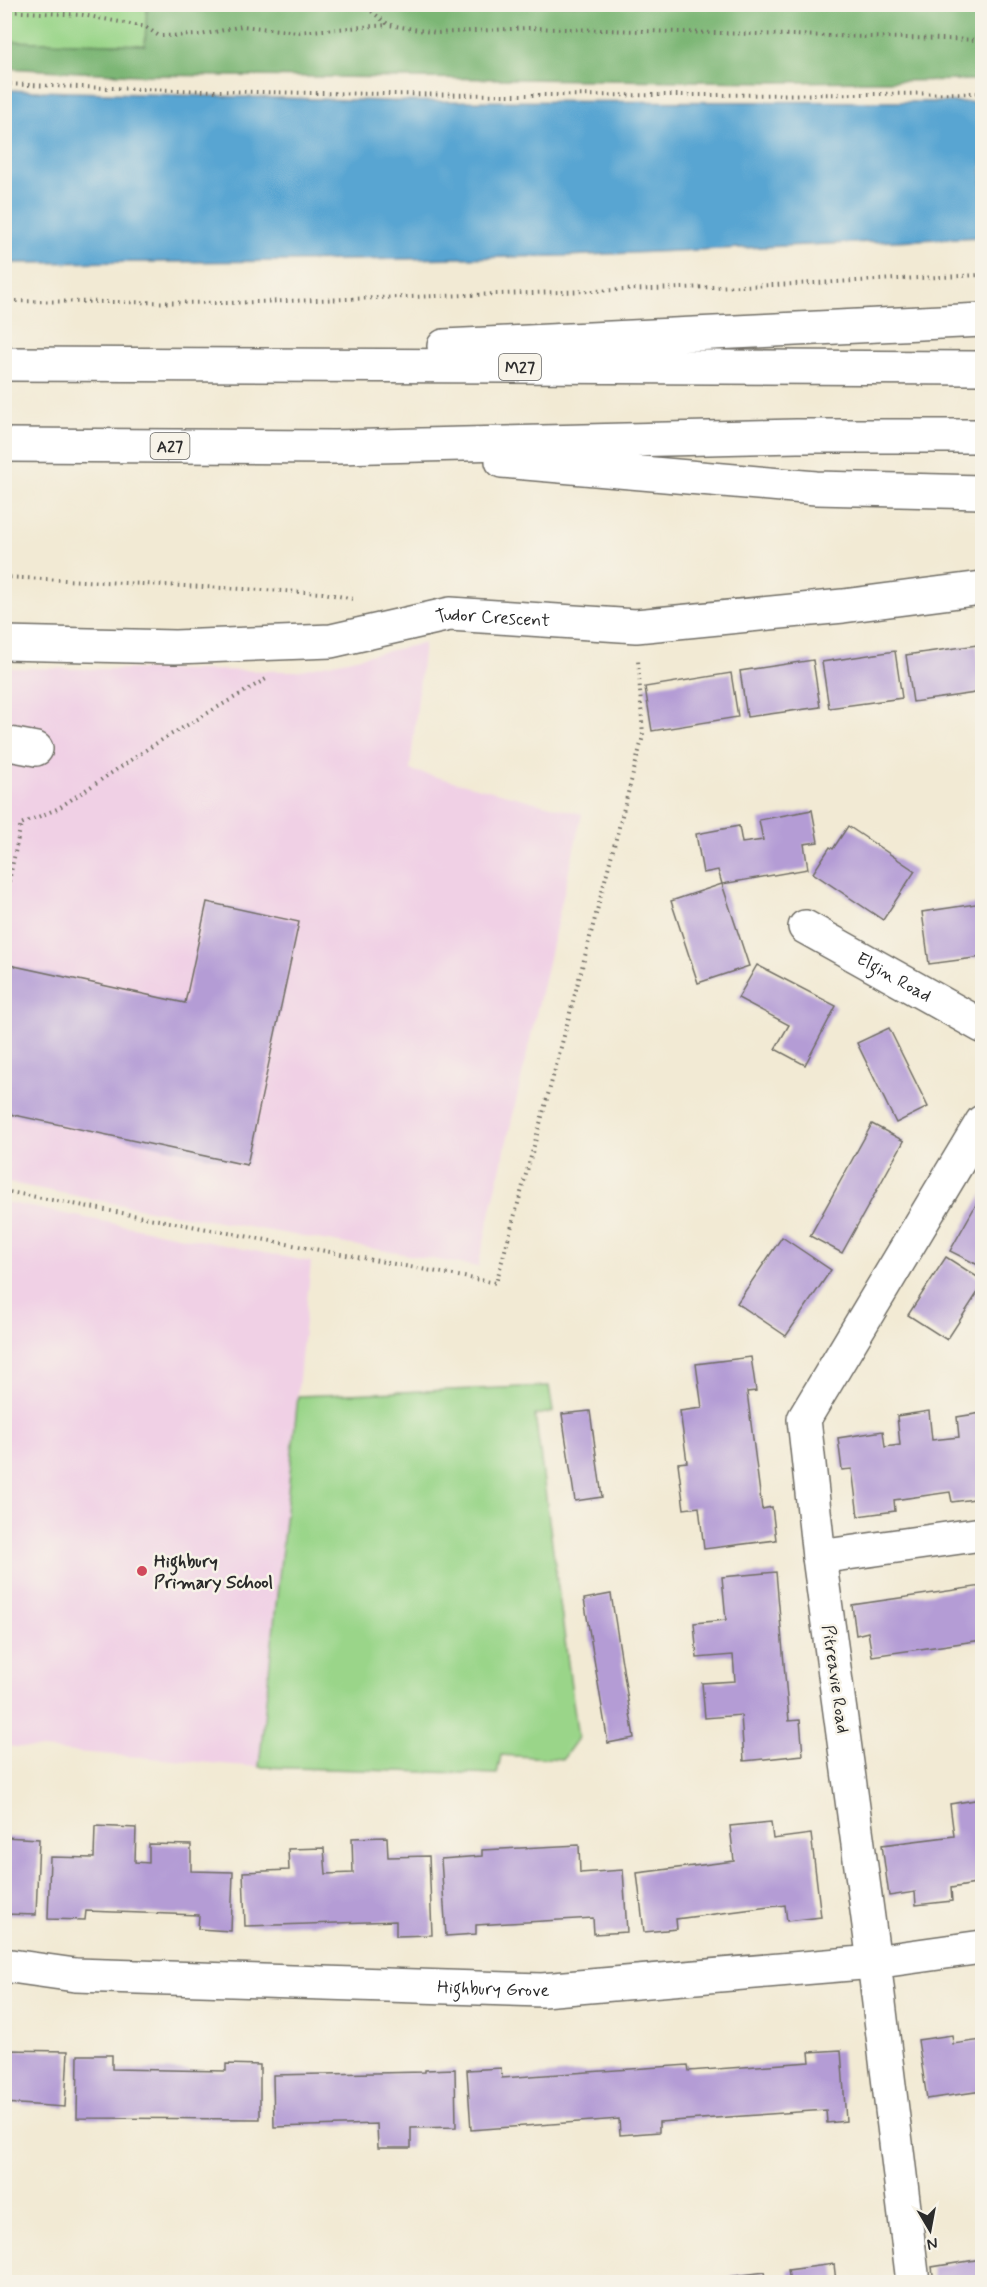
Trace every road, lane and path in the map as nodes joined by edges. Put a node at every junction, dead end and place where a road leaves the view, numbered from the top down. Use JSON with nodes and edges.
{"nodes":[{"id":1,"x":362,"y":4,"type":"edge"},
{"id":2,"x":4,"y":10,"type":"edge"},
{"id":3,"x":389,"y":25,"type":"junction"},
{"id":4,"x":982,"y":40,"type":"edge"},
{"id":5,"x":4,"y":84,"type":"edge"},
{"id":6,"x":982,"y":93,"type":"edge"},
{"id":7,"x":982,"y":275,"type":"edge"},
{"id":8,"x":4,"y":301,"type":"edge"},
{"id":9,"x":982,"y":320,"type":"edge"},
{"id":10,"x":4,"y":364,"type":"edge"},
{"id":11,"x":58,"y":365,"type":"junction"},
{"id":12,"x":982,"y":368,"type":"edge"},
{"id":13,"x":982,"y":436,"type":"edge"},
{"id":14,"x":4,"y":445,"type":"edge"},
{"id":15,"x":335,"y":447,"type":"junction"},
{"id":16,"x":982,"y":492,"type":"edge"},
{"id":17,"x":4,"y":577,"type":"edge"},
{"id":18,"x":982,"y":588,"type":"edge"},
{"id":19,"x":358,"y":599,"type":"dead end"},
{"id":20,"x":636,"y":626,"type":"junction"},
{"id":21,"x":4,"y":643,"type":"edge"},
{"id":22,"x":269,"y":677,"type":"dead end"},
{"id":23,"x":4,"y":742,"type":"edge"},
{"id":24,"x":36,"y":749,"type":"dead end"},
{"id":25,"x":4,"y":905,"type":"edge"},
{"id":26,"x":805,"y":927,"type":"dead end"},
{"id":27,"x":982,"y":1026,"type":"edge"},
{"id":28,"x":982,"y":1122,"type":"edge"},
{"id":29,"x":4,"y":1191,"type":"edge"},
{"id":30,"x":982,"y":1534,"type":"edge"},
{"id":31,"x":819,"y":1557,"type":"junction"},
{"id":32,"x":982,"y":1947,"type":"edge"},
{"id":33,"x":874,"y":1962,"type":"junction"},
{"id":34,"x":4,"y":1965,"type":"edge"},
{"id":35,"x":913,"y":2283,"type":"edge"}],
"edges":[{"from":1,"to":3,"type":"path"},
{"from":2,"to":3,"type":"path"},
{"from":3,"to":4,"type":"path"},
{"from":5,"to":6,"type":"path"},
{"from":7,"to":8,"type":"path"},
{"from":9,"to":11,"type":"main road"},
{"from":10,"to":11,"type":"main road"},
{"from":11,"to":12,"type":"main road","number":"M27"},
{"from":13,"to":15,"type":"main road"},
{"from":14,"to":15,"type":"main road","number":"A27"},
{"from":15,"to":16,"type":"main road"},
{"from":17,"to":19,"type":"path"},
{"from":18,"to":20,"type":"main road","name":"Tudor Crescent"},
{"from":20,"to":21,"type":"main road","name":"Tudor Crescent"},
{"from":20,"to":29,"type":"path"},
{"from":22,"to":25,"type":"path"},
{"from":23,"to":24,"type":"main road"},
{"from":26,"to":27,"type":"main road","name":"Elgin Road"},
{"from":28,"to":31,"type":"main road","name":"Pitreavie Road"},
{"from":30,"to":31,"type":"main road"},
{"from":31,"to":33,"type":"main road","name":"Pitreavie Road"},
{"from":32,"to":33,"type":"main road","name":"Highbury Grove"},
{"from":33,"to":34,"type":"main road","name":"Highbury Grove"},
{"from":33,"to":35,"type":"main road","name":"Pitreavie Road"}]}
